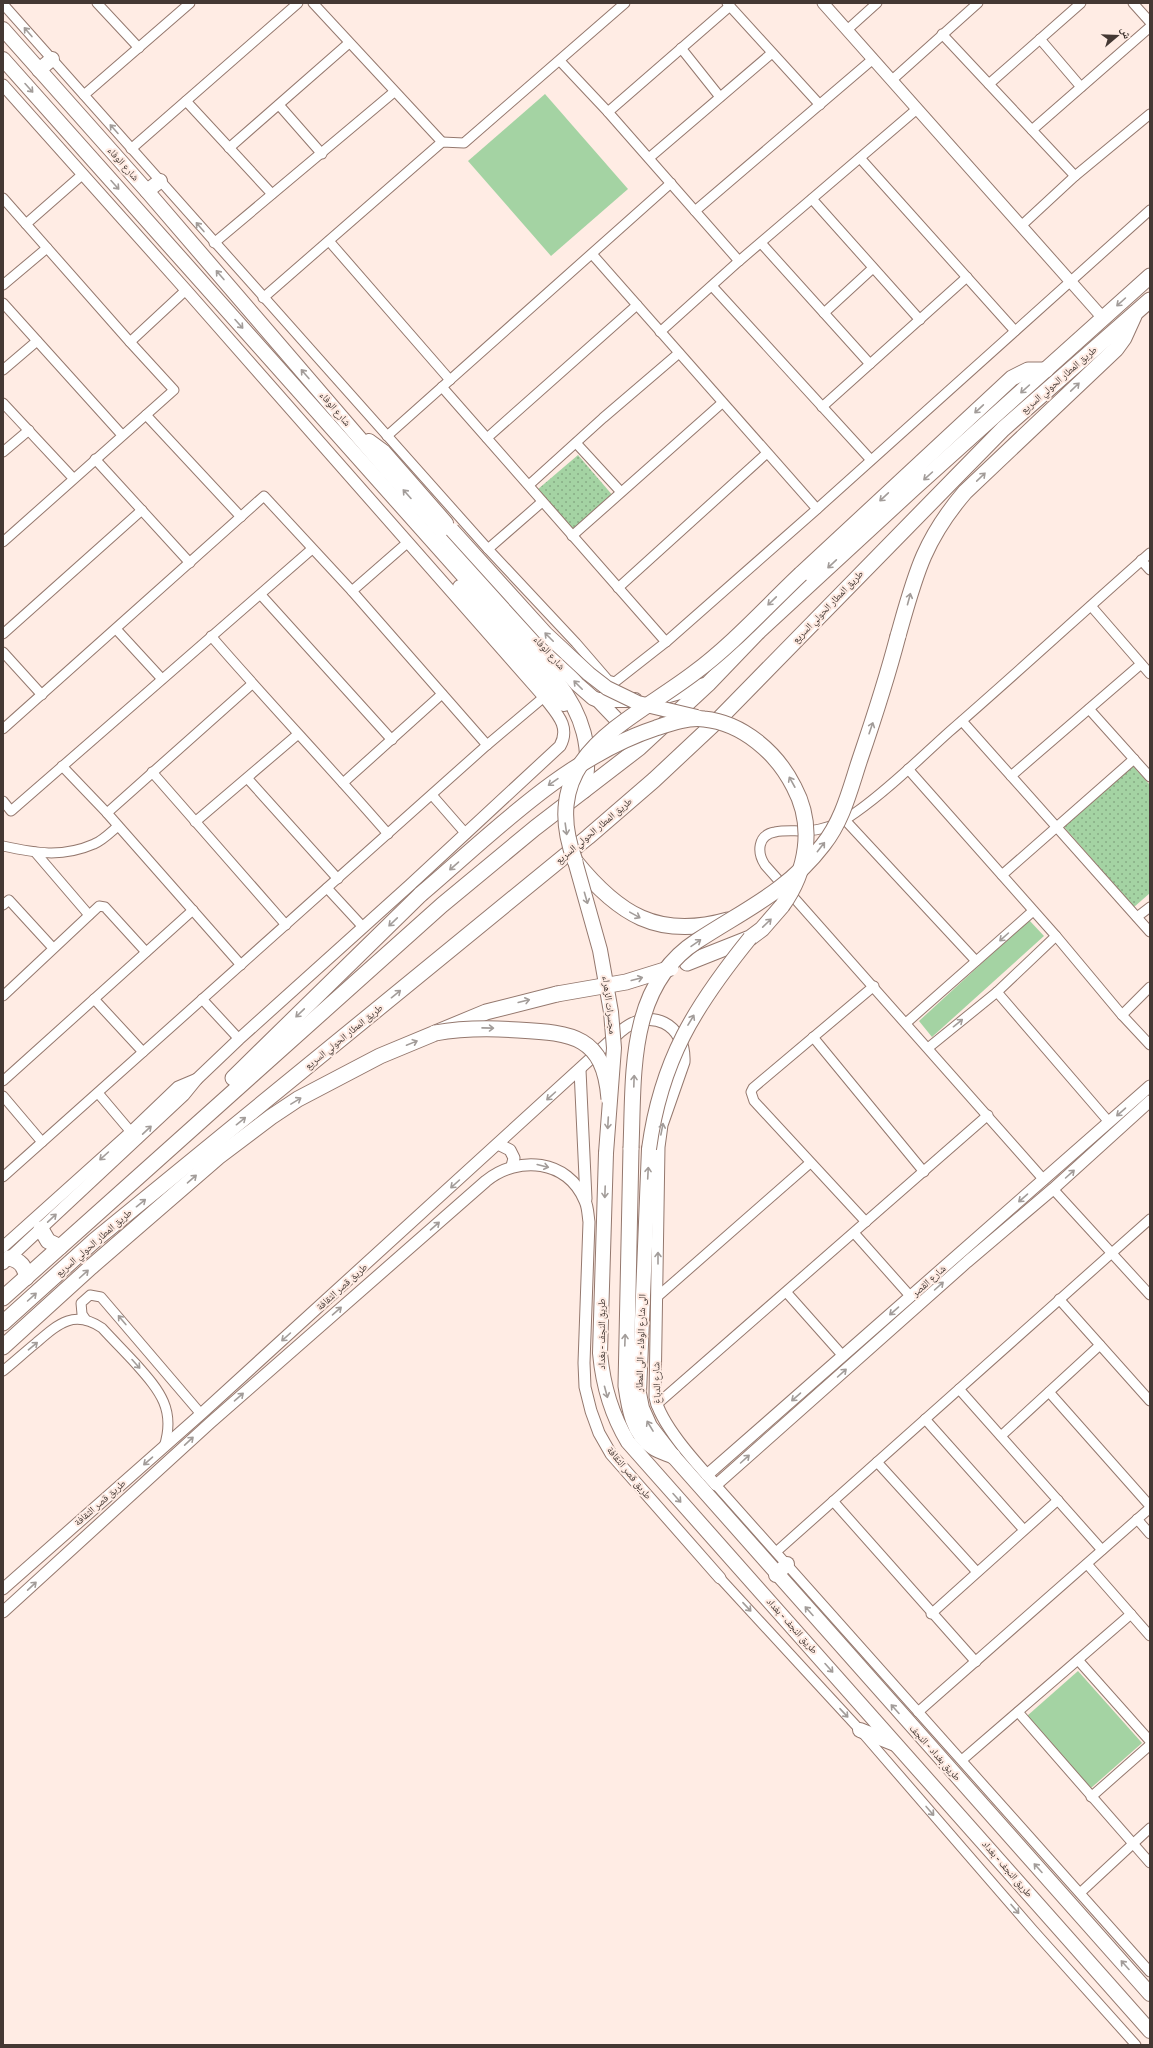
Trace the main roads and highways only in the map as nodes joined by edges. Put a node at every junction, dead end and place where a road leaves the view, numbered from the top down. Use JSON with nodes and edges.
{"nodes":[{"id":1,"x":3,"y":29,"type":"edge"},
{"id":2,"x":52,"y":59,"type":"road end"},
{"id":3,"x":5,"y":66,"type":"edge"},
{"id":4,"x":39,"y":70,"type":"junction"},
{"id":5,"x":160,"y":181,"type":"road end"},
{"id":6,"x":148,"y":191,"type":"junction"},
{"id":7,"x":1150,"y":276,"type":"edge"},
{"id":8,"x":1150,"y":300,"type":"edge"},
{"id":9,"x":1136,"y":313,"type":"junction"},
{"id":10,"x":274,"y":365,"type":"junction"},
{"id":11,"x":1046,"y":370,"type":"junction"},
{"id":12,"x":360,"y":438,"type":"junction"},
{"id":13,"x":708,"y":684,"type":"junction"},
{"id":14,"x":598,"y":700,"type":"junction"},
{"id":15,"x":581,"y":718,"type":"junction"},
{"id":16,"x":703,"y":719,"type":"junction"},
{"id":17,"x":579,"y":765,"type":"junction"},
{"id":18,"x":584,"y":791,"type":"junction"},
{"id":19,"x":575,"y":861,"type":"junction"},
{"id":20,"x":739,"y":917,"type":"junction"},
{"id":21,"x":750,"y":938,"type":"junction"},
{"id":22,"x":435,"y":1034,"type":"junction"},
{"id":23,"x":610,"y":1099,"type":"junction"},
{"id":24,"x":606,"y":1153,"type":"joint"},
{"id":25,"x":152,"y":1165,"type":"junction"},
{"id":26,"x":41,"y":1229,"type":"road end"},
{"id":27,"x":60,"y":1247,"type":"junction"},
{"id":28,"x":5,"y":1256,"type":"edge"},
{"id":29,"x":26,"y":1278,"type":"junction"},
{"id":30,"x":3,"y":1298,"type":"edge"},
{"id":31,"x":3,"y":1323,"type":"edge"},
{"id":32,"x":3,"y":1347,"type":"edge"},
{"id":33,"x":673,"y":1456,"type":"junction"},
{"id":34,"x":720,"y":1511,"type":"joint"},
{"id":35,"x":787,"y":1564,"type":"road end"},
{"id":36,"x":776,"y":1574,"type":"junction"},
{"id":37,"x":860,"y":1730,"type":"road end"},
{"id":38,"x":898,"y":1745,"type":"junction"},
{"id":39,"x":1150,"y":1994,"type":"edge"},
{"id":40,"x":1150,"y":2031,"type":"edge"}],
"edges":[{"from":1,"to":4,"type":"main road","name":"شارع الوفاء"},
{"from":2,"to":4,"type":"main road"},
{"from":3,"to":10,"type":"main road","name":"شارع الوفاء","one_way":true},
{"from":4,"to":6,"type":"main road","name":"شارع الوفاء"},
{"from":5,"to":6,"type":"main road"},
{"from":12,"to":6,"type":"main road","name":"شارع الوفاء","one_way":true},
{"from":7,"to":11,"type":"highway","name":"طريق المطار الحولي السريع","one_way":true},
{"from":8,"to":9,"type":"highway","name":"طريق المطار الحولي السريع"},
{"from":20,"to":9,"type":"highway","one_way":true,"bridge":true},
{"from":31,"to":9,"type":"highway","name":"طريق المطار الحولي السريع","one_way":true},
{"from":10,"to":15,"type":"main road","name":"شارع الوفاء"},
{"from":10,"to":17,"type":"main road"},
{"from":11,"to":13,"type":"highway","name":"طريق المطار الحولي السريع","one_way":true},
{"from":11,"to":17,"type":"highway","one_way":true,"bridge":true},
{"from":14,"to":12,"type":"main road","name":"شارع الوفاء","one_way":true},
{"from":16,"to":12,"type":"main road","one_way":true,"bridge":true},
{"from":13,"to":14,"type":"main road"},
{"from":13,"to":18,"type":"highway","name":"طريق المطار الحولي السريع"},
{"from":14,"to":15,"type":"main road","name":"شارع الوفاء"},
{"from":15,"to":18,"type":"main road","name":"شارع الوفاء"},
{"from":21,"to":16,"type":"highway","one_way":true,"bridge":true},
{"from":16,"to":25,"type":"highway","one_way":true,"bridge":true},
{"from":17,"to":19,"type":"highway","one_way":true,"bridge":true},
{"from":18,"to":25,"type":"highway","name":"طريق المطار الحولي السريع"},
{"from":19,"to":20,"type":"highway","one_way":true,"bridge":true},
{"from":19,"to":23,"type":"main road","name":"مجسرات الزهراء","one_way":true,"bridge":true},
{"from":33,"to":20,"type":"highway","one_way":true,"bridge":true},
{"from":22,"to":21,"type":"highway","one_way":true,"bridge":true},
{"from":33,"to":21,"type":"main road","name":"الى شارع الوفاء - الى المطار","one_way":true,"bridge":true},
{"from":22,"to":23,"type":"highway","one_way":true,"bridge":true},
{"from":32,"to":22,"type":"highway","one_way":true},
{"from":23,"to":24,"type":"main road","name":"مجسرات الزهراء","one_way":true,"bridge":true},
{"from":24,"to":38,"type":"main road","name":"طريق النجف - بغداد","one_way":true},
{"from":25,"to":27,"type":"highway","name":"طريق المطار الحولي السريع"},
{"from":26,"to":27,"type":"highway"},
{"from":27,"to":29,"type":"highway","name":"طريق المطار الحولي السريع"},
{"from":28,"to":29,"type":"highway"},
{"from":29,"to":30,"type":"highway","name":"طريق المطار الحولي السريع"},
{"from":33,"to":34,"type":"main road","name":"الى شارع الوفاء - الى المطار"},
{"from":34,"to":36,"type":"main road","name":"طريق بغداد - النجف"},
{"from":35,"to":36,"type":"main road"},
{"from":39,"to":36,"type":"main road","name":"طريق بغداد - النجف","one_way":true},
{"from":37,"to":38,"type":"main road"},
{"from":38,"to":40,"type":"main road","name":"طريق النجف - بغداد"}]}
